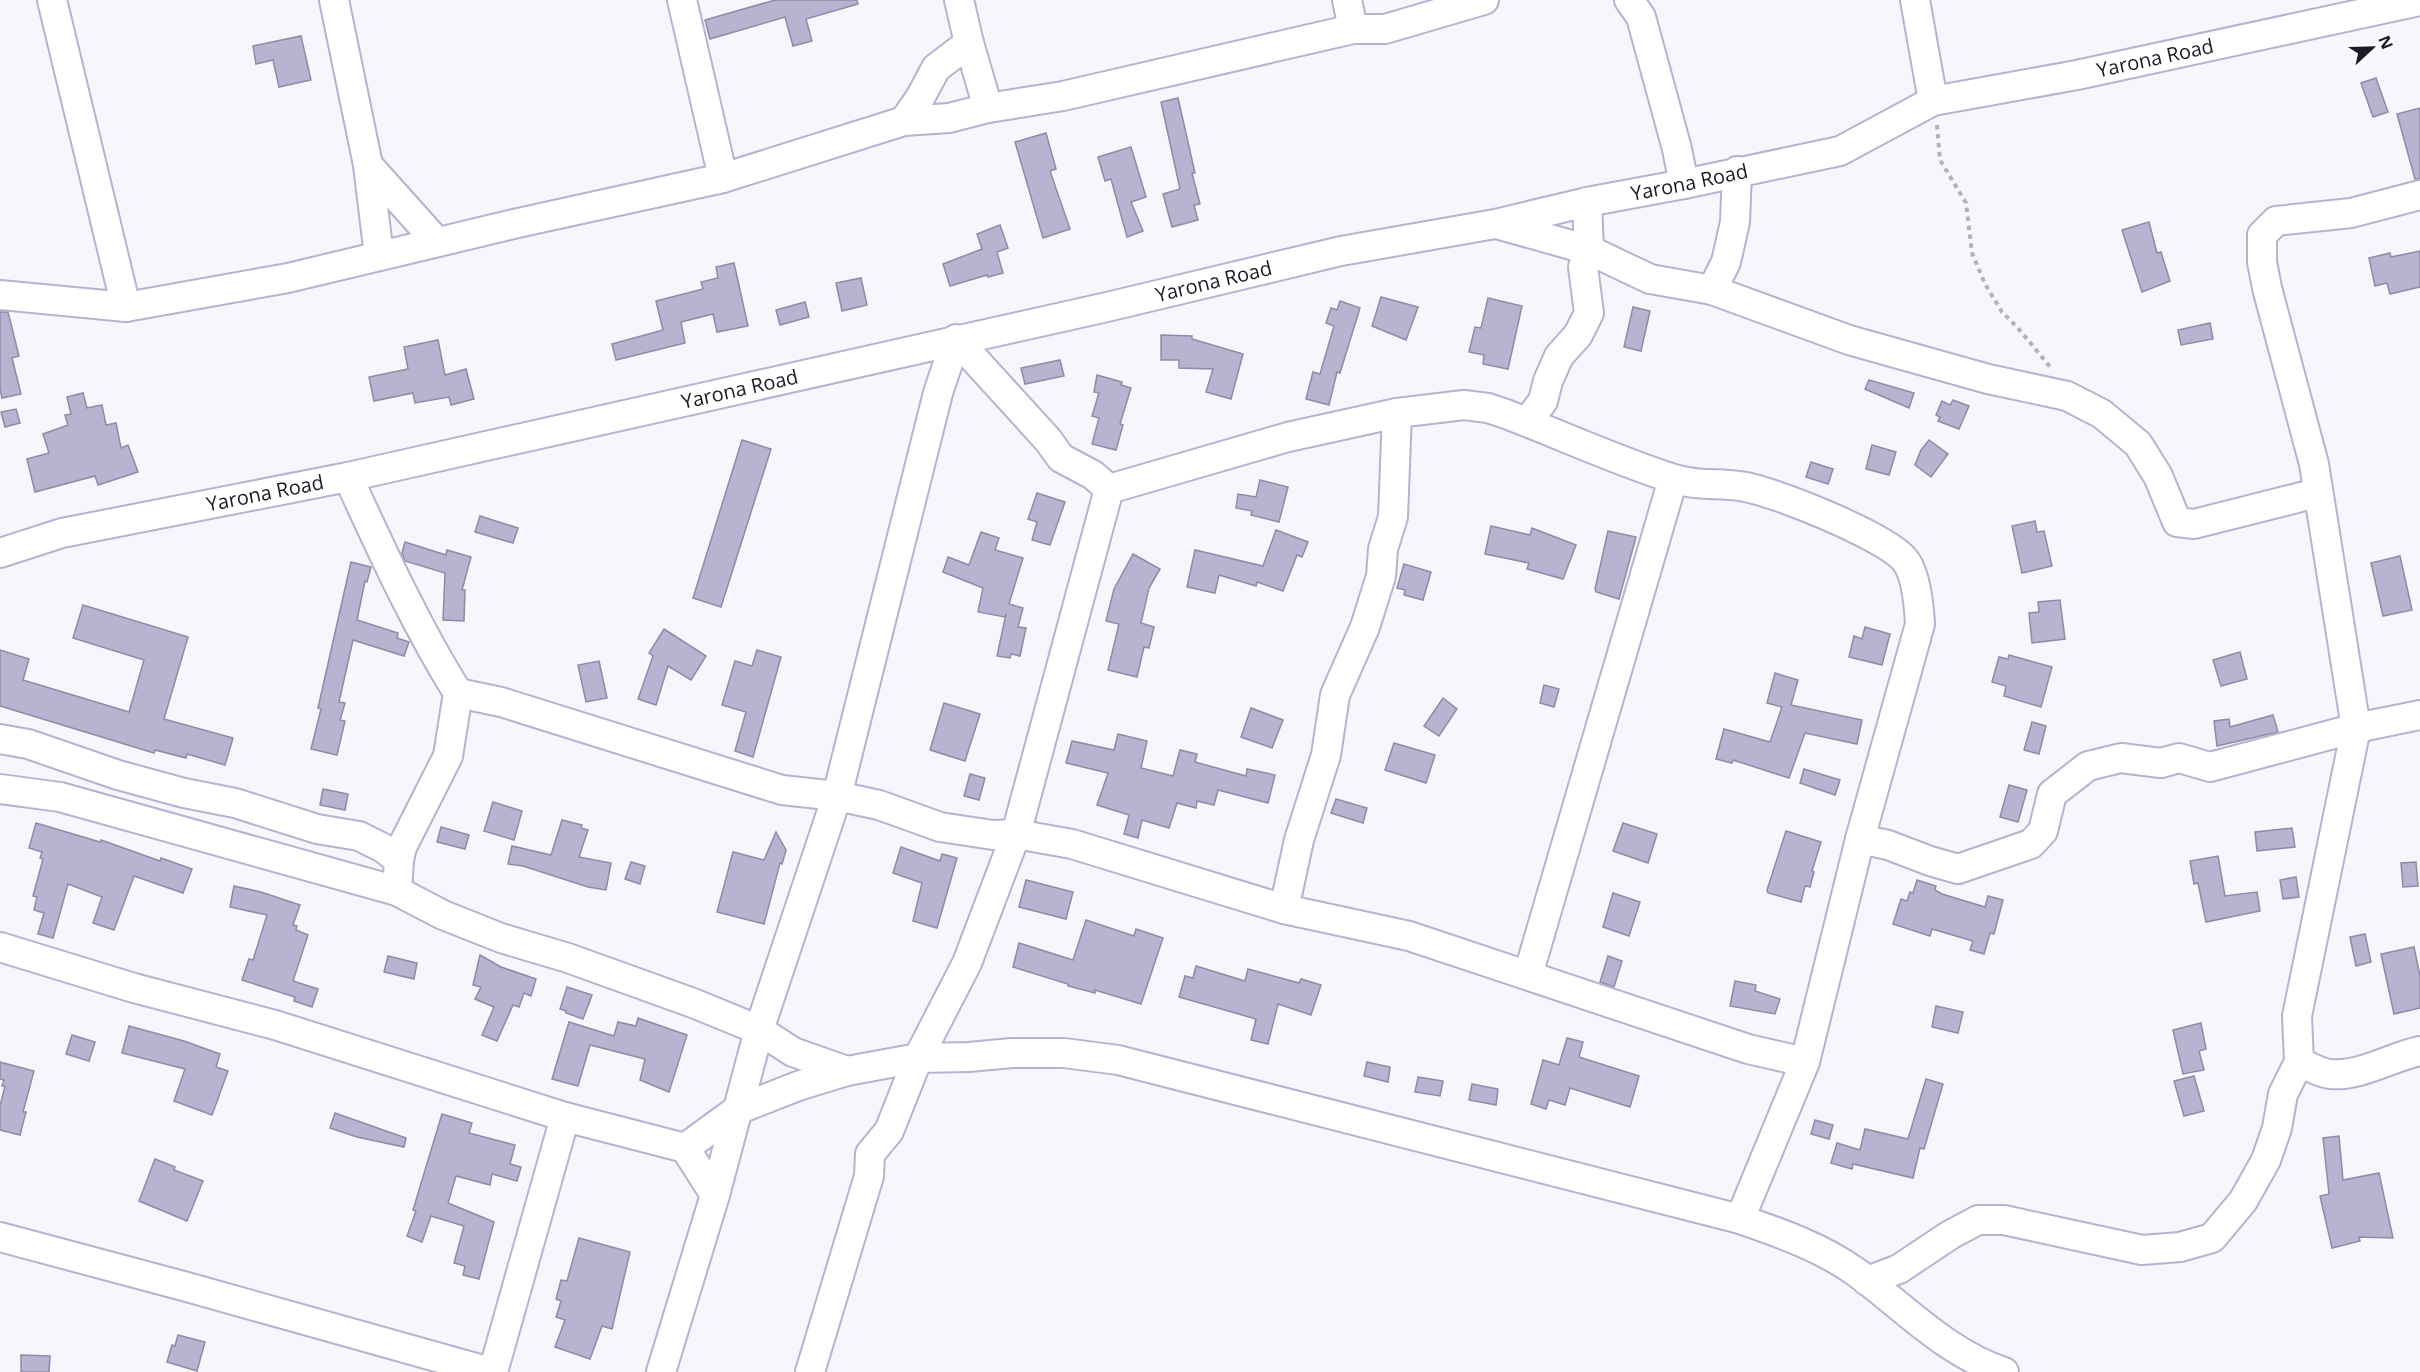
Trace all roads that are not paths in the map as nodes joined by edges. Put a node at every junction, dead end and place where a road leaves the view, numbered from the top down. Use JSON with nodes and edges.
{"nodes":[{"id":1,"x":52,"y":0,"type":"edge"},
{"id":2,"x":334,"y":0,"type":"edge"},
{"id":3,"x":682,"y":0,"type":"edge"},
{"id":4,"x":959,"y":0,"type":"edge"},
{"id":5,"x":1347,"y":0,"type":"edge"},
{"id":6,"x":1484,"y":0,"type":"edge"},
{"id":7,"x":1629,"y":0,"type":"edge"},
{"id":8,"x":1915,"y":0,"type":"edge"},
{"id":9,"x":2420,"y":1,"type":"edge"},
{"id":10,"x":1353,"y":29,"type":"junction"},
{"id":11,"x":969,"y":43,"type":"junction"},
{"id":12,"x":1933,"y":100,"type":"junction"},
{"id":13,"x":988,"y":108,"type":"junction"},
{"id":14,"x":904,"y":121,"type":"junction"},
{"id":15,"x":368,"y":165,"type":"junction"},
{"id":16,"x":1737,"y":171,"type":"junction"},
{"id":17,"x":723,"y":178,"type":"junction"},
{"id":18,"x":1684,"y":184,"type":"junction"},
{"id":19,"x":2420,"y":195,"type":"edge"},
{"id":20,"x":1587,"y":202,"type":"junction"},
{"id":21,"x":1495,"y":224,"type":"junction"},
{"id":22,"x":437,"y":242,"type":"junction"},
{"id":23,"x":1589,"y":250,"type":"junction"},
{"id":24,"x":379,"y":256,"type":"junction"},
{"id":25,"x":1712,"y":290,"type":"junction"},
{"id":26,"x":0,"y":295,"type":"edge"},
{"id":27,"x":126,"y":307,"type":"junction"},
{"id":28,"x":956,"y":339,"type":"junction"},
{"id":29,"x":1397,"y":413,"type":"junction"},
{"id":30,"x":1527,"y":422,"type":"junction"},
{"id":31,"x":348,"y":477,"type":"junction"},
{"id":32,"x":1673,"y":479,"type":"junction"},
{"id":33,"x":1108,"y":489,"type":"junction"},
{"id":34,"x":2317,"y":493,"type":"junction"},
{"id":35,"x":0,"y":552,"type":"edge"},
{"id":36,"x":458,"y":693,"type":"junction"},
{"id":37,"x":2420,"y":715,"type":"edge"},
{"id":38,"x":2356,"y":728,"type":"junction"},
{"id":39,"x":0,"y":740,"type":"edge"},
{"id":40,"x":1,"y":793,"type":"edge"},
{"id":41,"x":837,"y":796,"type":"junction"},
{"id":42,"x":221,"y":800,"type":"junction"},
{"id":43,"x":151,"y":822,"type":"junction"},
{"id":44,"x":1016,"y":834,"type":"junction"},
{"id":45,"x":1860,"y":839,"type":"junction"},
{"id":46,"x":399,"y":860,"type":"junction"},
{"id":47,"x":397,"y":891,"type":"junction"},
{"id":48,"x":1284,"y":909,"type":"junction"},
{"id":49,"x":0,"y":946,"type":"edge"},
{"id":50,"x":1528,"y":975,"type":"junction"},
{"id":51,"x":759,"y":1030,"type":"junction"},
{"id":52,"x":2420,"y":1051,"type":"edge"},
{"id":53,"x":918,"y":1058,"type":"junction"},
{"id":54,"x":1805,"y":1062,"type":"junction"},
{"id":55,"x":2299,"y":1062,"type":"junction"},
{"id":56,"x":847,"y":1071,"type":"junction"},
{"id":57,"x":737,"y":1110,"type":"junction"},
{"id":58,"x":565,"y":1117,"type":"junction"},
{"id":59,"x":685,"y":1148,"type":"junction"},
{"id":60,"x":715,"y":1195,"type":"junction"},
{"id":61,"x":1740,"y":1219,"type":"junction"},
{"id":62,"x":0,"y":1238,"type":"edge"},
{"id":63,"x":1867,"y":1281,"type":"junction"},
{"id":64,"x":491,"y":1372,"type":"edge"},
{"id":65,"x":661,"y":1372,"type":"edge"},
{"id":66,"x":810,"y":1372,"type":"edge"},
{"id":67,"x":2004,"y":1372,"type":"edge"}],
"edges":[{"from":1,"to":27,"type":"street"},
{"from":2,"to":15,"type":"street"},
{"from":3,"to":17,"type":"street"},
{"from":4,"to":11,"type":"street"},
{"from":5,"to":10,"type":"street"},
{"from":6,"to":10,"type":"street"},
{"from":7,"to":18,"type":"street"},
{"from":8,"to":12,"type":"street"},
{"from":9,"to":12,"type":"street","name":"Yarona Road"},
{"from":10,"to":13,"type":"street"},
{"from":11,"to":13,"type":"street"},
{"from":11,"to":14,"type":"street"},
{"from":12,"to":16,"type":"street","name":"Yarona Road"},
{"from":13,"to":14,"type":"street"},
{"from":14,"to":17,"type":"street"},
{"from":15,"to":22,"type":"street"},
{"from":15,"to":24,"type":"street"},
{"from":16,"to":18,"type":"street","name":"Yarona Road"},
{"from":16,"to":25,"type":"street"},
{"from":17,"to":22,"type":"street"},
{"from":18,"to":20,"type":"street","name":"Yarona Road"},
{"from":19,"to":34,"type":"street"},
{"from":20,"to":21,"type":"street","name":"Yarona Road"},
{"from":20,"to":23,"type":"street"},
{"from":21,"to":23,"type":"street"},
{"from":21,"to":28,"type":"street","name":"Yarona Road"},
{"from":22,"to":24,"type":"street"},
{"from":23,"to":25,"type":"street"},
{"from":23,"to":30,"type":"street"},
{"from":24,"to":27,"type":"street"},
{"from":25,"to":34,"type":"street"},
{"from":26,"to":27,"type":"street"},
{"from":28,"to":31,"type":"street","name":"Yarona Road"},
{"from":28,"to":33,"type":"street"},
{"from":28,"to":41,"type":"street"},
{"from":29,"to":30,"type":"street"},
{"from":29,"to":33,"type":"street"},
{"from":29,"to":48,"type":"street"},
{"from":30,"to":32,"type":"street"},
{"from":31,"to":35,"type":"street","name":"Yarona Road"},
{"from":31,"to":36,"type":"street"},
{"from":32,"to":45,"type":"street"},
{"from":32,"to":50,"type":"street"},
{"from":33,"to":44,"type":"street"},
{"from":34,"to":38,"type":"street"},
{"from":36,"to":41,"type":"street"},
{"from":36,"to":46,"type":"street"},
{"from":37,"to":38,"type":"street"},
{"from":38,"to":45,"type":"street"},
{"from":38,"to":55,"type":"street"},
{"from":39,"to":42,"type":"street"},
{"from":40,"to":43,"type":"street"},
{"from":41,"to":44,"type":"street"},
{"from":41,"to":51,"type":"street"},
{"from":42,"to":43,"type":"street"},
{"from":42,"to":46,"type":"street"},
{"from":43,"to":47,"type":"street"},
{"from":44,"to":48,"type":"street"},
{"from":44,"to":53,"type":"street"},
{"from":45,"to":54,"type":"street"},
{"from":46,"to":47,"type":"street"},
{"from":47,"to":51,"type":"street"},
{"from":48,"to":50,"type":"street"},
{"from":49,"to":58,"type":"street"},
{"from":50,"to":54,"type":"street"},
{"from":51,"to":56,"type":"street"},
{"from":51,"to":57,"type":"street"},
{"from":52,"to":55,"type":"street"},
{"from":53,"to":56,"type":"street"},
{"from":53,"to":61,"type":"street"},
{"from":53,"to":66,"type":"street"},
{"from":54,"to":61,"type":"street"},
{"from":55,"to":63,"type":"street"},
{"from":56,"to":57,"type":"street"},
{"from":57,"to":59,"type":"street"},
{"from":57,"to":60,"type":"street"},
{"from":58,"to":59,"type":"street"},
{"from":58,"to":64,"type":"street"},
{"from":59,"to":60,"type":"street"},
{"from":60,"to":65,"type":"street"},
{"from":61,"to":63,"type":"street"},
{"from":62,"to":64,"type":"street"},
{"from":63,"to":67,"type":"street"}]}
